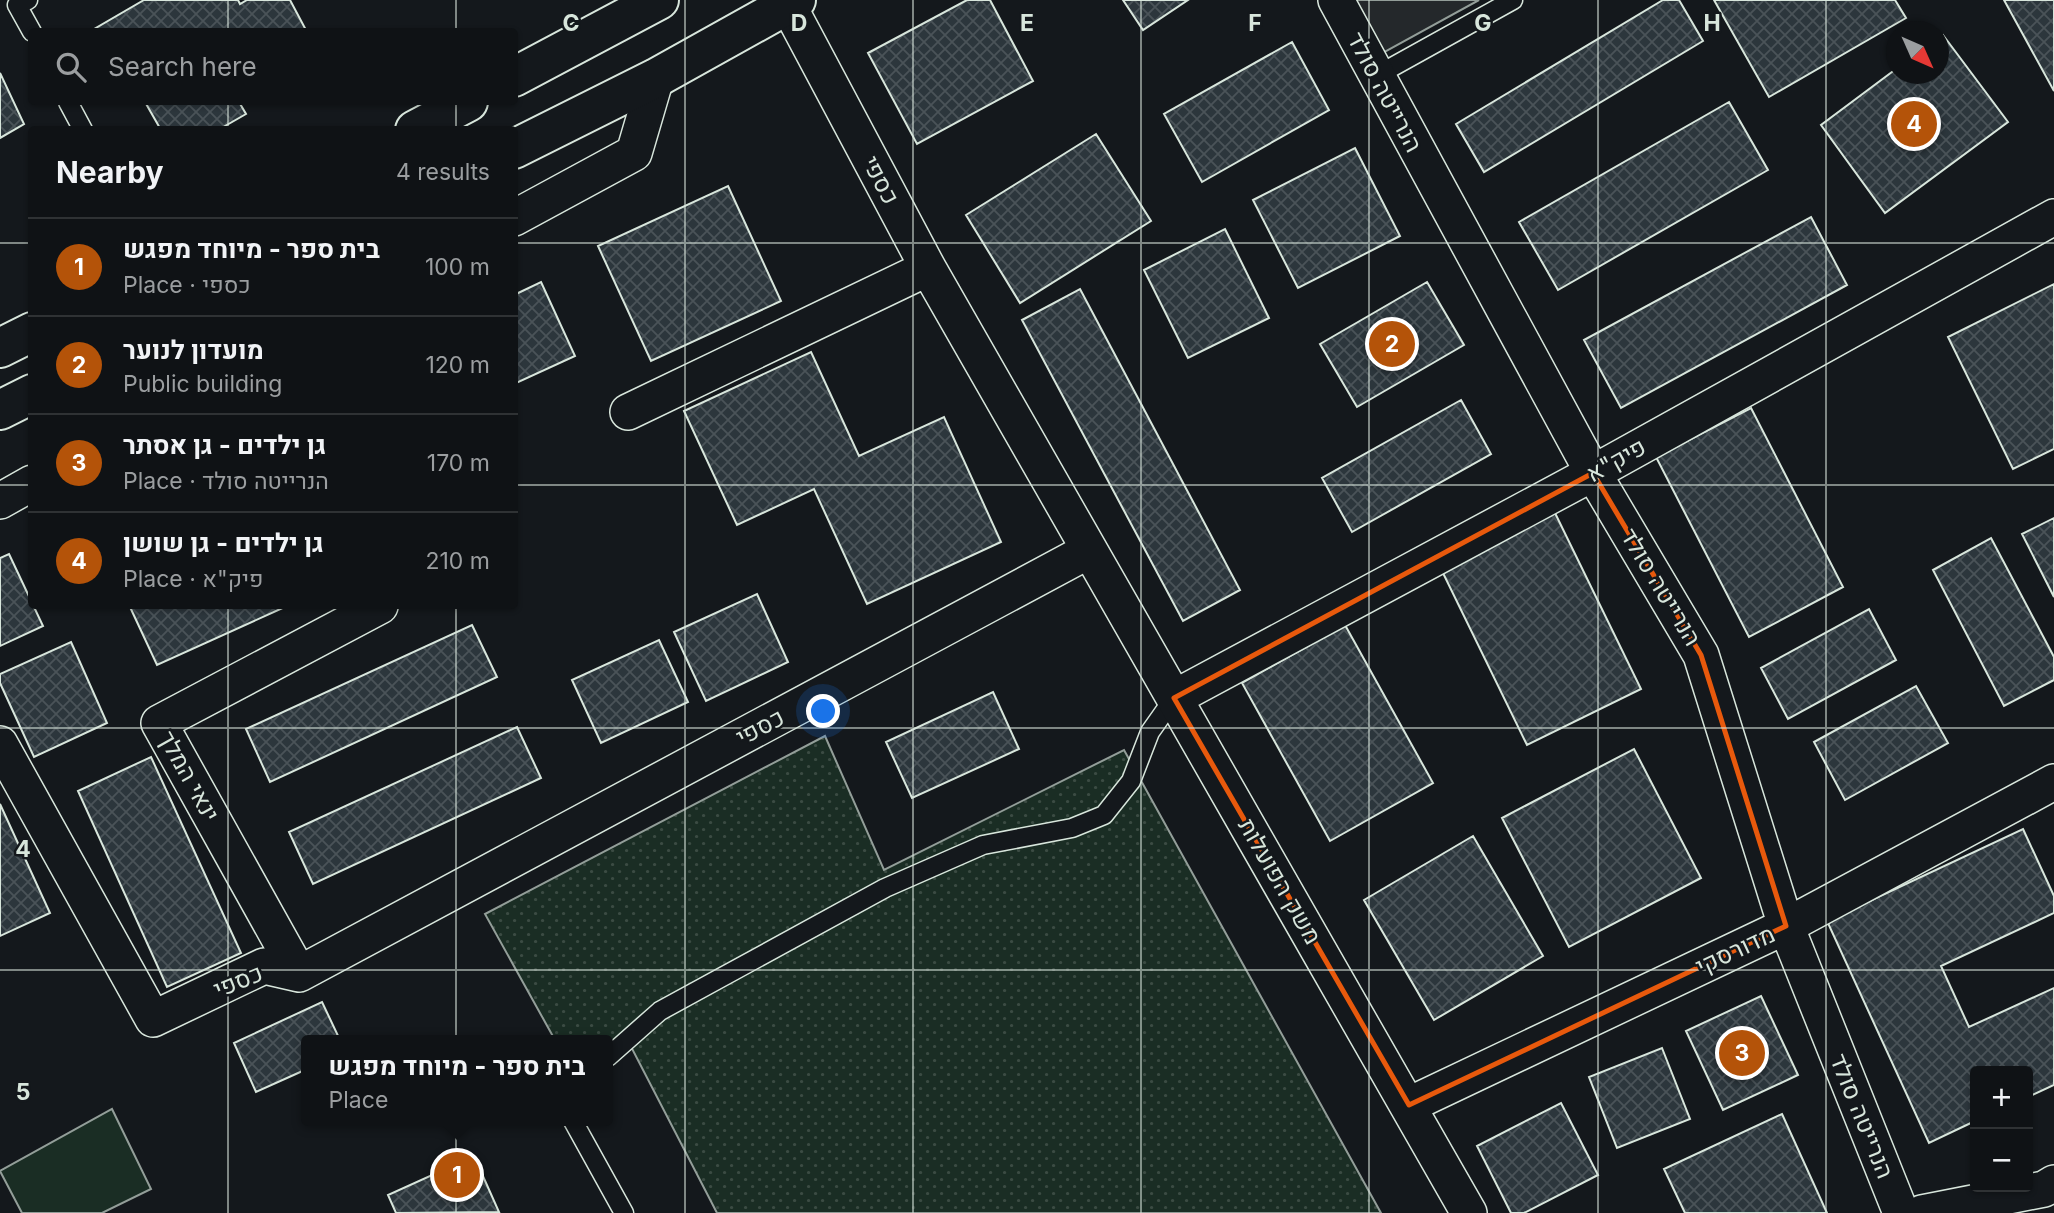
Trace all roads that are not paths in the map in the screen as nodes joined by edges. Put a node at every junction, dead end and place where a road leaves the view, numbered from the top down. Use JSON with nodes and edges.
{"nodes":[{"id":1,"x":28,"y":0,"type":"edge"},
{"id":2,"x":659,"y":0,"type":"edge"},
{"id":3,"x":1336,"y":0,"type":"edge"},
{"id":4,"x":1513,"y":0,"type":"edge"},
{"id":5,"x":792,"y":2,"type":"edge"},
{"id":6,"x":30,"y":28,"type":"edge"},
{"id":7,"x":518,"y":75,"type":"edge"},
{"id":8,"x":1376,"y":76,"type":"junction"},
{"id":9,"x":656,"y":78,"type":"junction"},
{"id":10,"x":70,"y":105,"type":"edge"},
{"id":11,"x":461,"y":105,"type":"edge"},
{"id":12,"x":81,"y":126,"type":"edge"},
{"id":13,"x":422,"y":126,"type":"edge"},
{"id":14,"x":518,"y":147,"type":"edge"},
{"id":15,"x":518,"y":216,"type":"edge"},
{"id":16,"x":2054,"y":217,"type":"edge"},
{"id":17,"x":928,"y":268,"type":"junction"},
{"id":18,"x":28,"y":334,"type":"edge"},
{"id":19,"x":0,"y":348,"type":"edge"},
{"id":20,"x":28,"y":396,"type":"edge"},
{"id":21,"x":0,"y":410,"type":"edge"},
{"id":22,"x":628,"y":412,"type":"dead end"},
{"id":23,"x":1593,"y":473,"type":"junction"},
{"id":24,"x":28,"y":485,"type":"edge"},
{"id":25,"x":0,"y":500,"type":"edge"},
{"id":26,"x":1088,"y":551,"type":"junction"},
{"id":27,"x":374,"y":609,"type":"edge"},
{"id":28,"x":1174,"y":698,"type":"junction"},
{"id":29,"x":0,"y":744,"type":"edge"},
{"id":30,"x":2054,"y":782,"type":"edge"},
{"id":31,"x":1786,"y":926,"type":"junction"},
{"id":32,"x":299,"y":974,"type":"junction"},
{"id":33,"x":613,"y":1052,"type":"edge"},
{"id":34,"x":1409,"y":1105,"type":"junction"},
{"id":35,"x":576,"y":1126,"type":"edge"},
{"id":36,"x":2054,"y":1183,"type":"edge"},
{"id":37,"x":624,"y":1213,"type":"edge"},
{"id":38,"x":1469,"y":1213,"type":"edge"},
{"id":39,"x":1900,"y":1213,"type":"edge"},
{"id":40,"x":1922,"y":1213,"type":"edge"}],
"edges":[{"from":1,"to":6,"type":"lane"},
{"from":2,"to":7,"type":"street"},
{"from":3,"to":8,"type":"street","name":"הנרייטה סולד"},
{"from":4,"to":8,"type":"lane"},
{"from":5,"to":9,"type":"street"},
{"from":5,"to":17,"type":"street","name":"כספי"},
{"from":8,"to":23,"type":"street","name":"הנרייטה סולד"},
{"from":9,"to":14,"type":"street"},
{"from":9,"to":15,"type":"street"},
{"from":10,"to":12,"type":"lane"},
{"from":11,"to":13,"type":"street"},
{"from":16,"to":23,"type":"street","name":"פיק\"א"},
{"from":17,"to":22,"type":"street"},
{"from":17,"to":26,"type":"street","name":"כספי"},
{"from":18,"to":19,"type":"street"},
{"from":20,"to":21,"type":"street"},
{"from":23,"to":28,"type":"street","name":"פיק\"א"},
{"from":23,"to":31,"type":"street","name":"הנרייטה סולד"},
{"from":24,"to":25,"type":"street"},
{"from":26,"to":28,"type":"street","name":"משק הפועלות"},
{"from":26,"to":32,"type":"street","name":"כספי"},
{"from":27,"to":32,"type":"street","name":"ינאי המלך"},
{"from":28,"to":33,"type":"lane"},
{"from":28,"to":34,"type":"street","name":"משק הפועלות"},
{"from":29,"to":32,"type":"street","name":"כספי"},
{"from":30,"to":31,"type":"street","name":"מדורסקי"},
{"from":31,"to":34,"type":"street","name":"מדורסקי"},
{"from":31,"to":39,"type":"street","name":"הנרייטה סולד"},
{"from":34,"to":38,"type":"street","name":"משק הפועלות"},
{"from":35,"to":37,"type":"lane"},
{"from":36,"to":40,"type":"street"}]}
